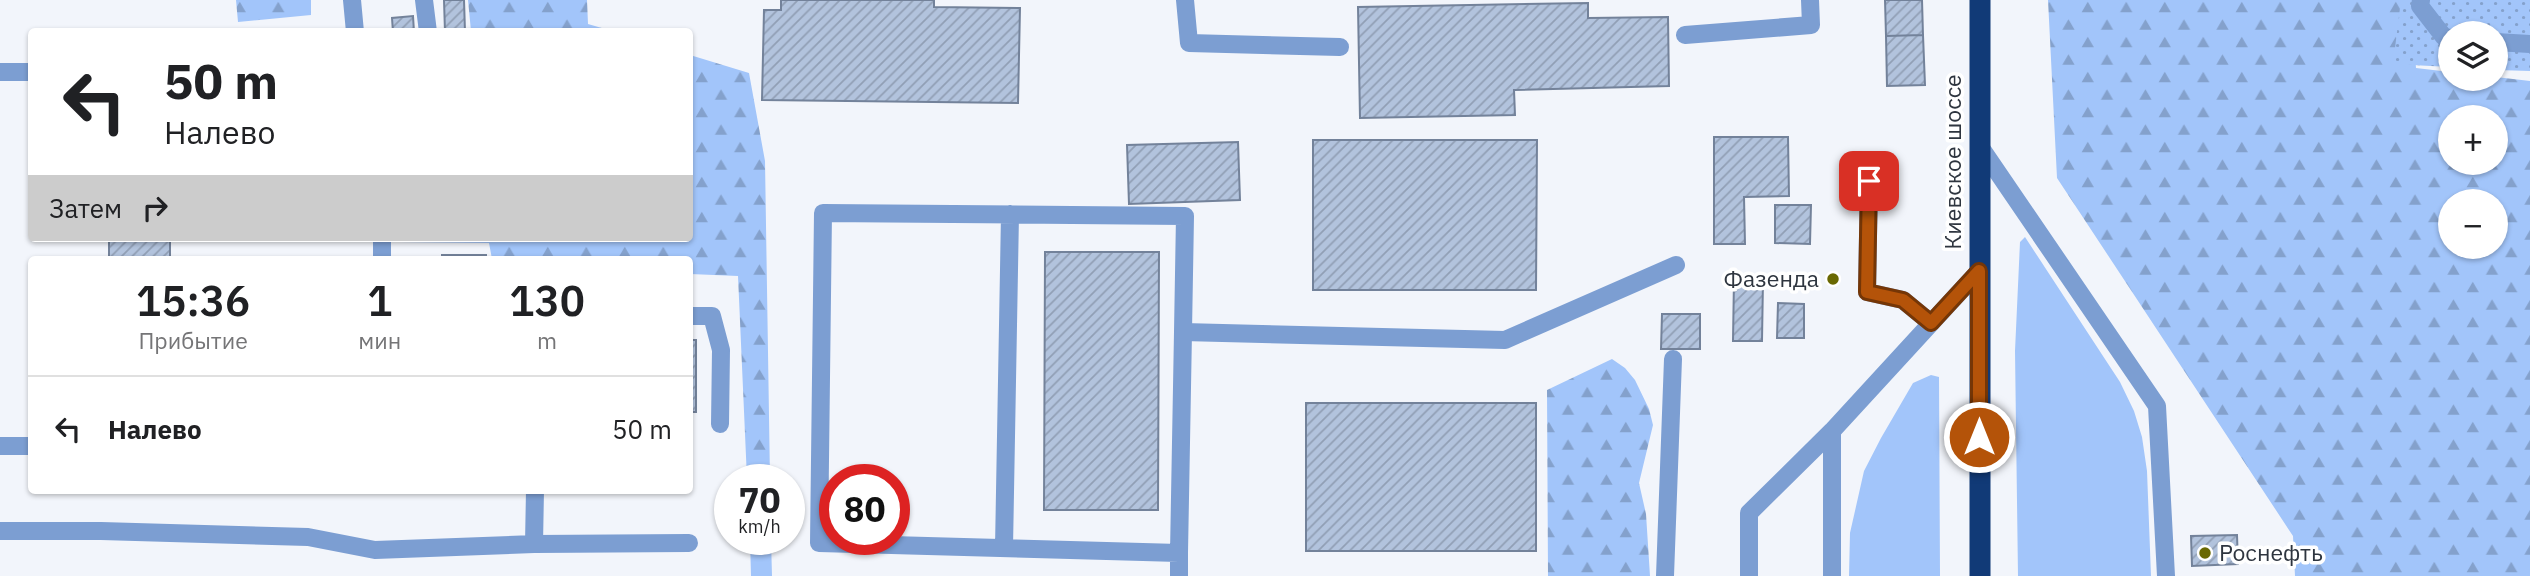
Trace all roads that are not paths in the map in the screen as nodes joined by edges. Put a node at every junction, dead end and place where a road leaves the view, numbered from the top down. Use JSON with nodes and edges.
{"nodes":[{"id":1,"x":352,"y":0,"type":"edge"},
{"id":2,"x":425,"y":0,"type":"edge"},
{"id":3,"x":1185,"y":0,"type":"edge"},
{"id":4,"x":1810,"y":0,"type":"edge"},
{"id":5,"x":1980,"y":0,"type":"edge"},
{"id":6,"x":2421,"y":0,"type":"edge"},
{"id":7,"x":355,"y":28,"type":"edge"},
{"id":8,"x":428,"y":28,"type":"edge"},
{"id":9,"x":2438,"y":30,"type":"edge"},
{"id":10,"x":1685,"y":35,"type":"dead end"},
{"id":11,"x":2508,"y":43,"type":"edge"},
{"id":12,"x":2530,"y":44,"type":"edge"},
{"id":13,"x":1340,"y":47,"type":"dead end"},
{"id":14,"x":0,"y":72,"type":"edge"},
{"id":15,"x":28,"y":72,"type":"edge"},
{"id":16,"x":1979,"y":145,"type":"junction"},
{"id":17,"x":1869,"y":181,"type":"dead end"},
{"id":18,"x":1010,"y":214,"type":"junction"},
{"id":19,"x":1676,"y":265,"type":"dead end"},
{"id":20,"x":1979,"y":271,"type":"junction"},
{"id":21,"x":693,"y":316,"type":"edge"},
{"id":22,"x":1931,"y":323,"type":"junction"},
{"id":23,"x":1183,"y":332,"type":"junction"},
{"id":24,"x":1673,"y":359,"type":"dead end"},
{"id":25,"x":720,"y":424,"type":"dead end"},
{"id":26,"x":1832,"y":431,"type":"junction"},
{"id":27,"x":0,"y":446,"type":"edge"},
{"id":28,"x":28,"y":446,"type":"edge"},
{"id":29,"x":535,"y":494,"type":"edge"},
{"id":30,"x":0,"y":531,"type":"edge"},
{"id":31,"x":689,"y":543,"type":"dead end"},
{"id":32,"x":534,"y":544,"type":"junction"},
{"id":33,"x":1004,"y":548,"type":"junction"},
{"id":34,"x":1180,"y":553,"type":"junction"},
{"id":35,"x":1179,"y":576,"type":"edge"},
{"id":36,"x":1665,"y":576,"type":"edge"},
{"id":37,"x":1749,"y":576,"type":"edge"},
{"id":38,"x":1832,"y":576,"type":"edge"},
{"id":39,"x":1980,"y":576,"type":"edge"},
{"id":40,"x":2166,"y":576,"type":"edge"}],
"edges":[{"from":1,"to":7,"type":"street"},
{"from":2,"to":8,"type":"street"},
{"from":3,"to":13,"type":"street"},
{"from":4,"to":10,"type":"street"},
{"from":5,"to":16,"type":"highway","name":"Киевское шоссе"},
{"from":6,"to":9,"type":"street"},
{"from":11,"to":12,"type":"street"},
{"from":14,"to":15,"type":"street"},
{"from":16,"to":20,"type":"highway","name":"Киевское шоссе"},
{"from":16,"to":40,"type":"street"},
{"from":17,"to":22,"type":"street"},
{"from":18,"to":23,"type":"street"},
{"from":18,"to":33,"type":"street"},
{"from":18,"to":33,"type":"street"},
{"from":19,"to":23,"type":"street"},
{"from":20,"to":22,"type":"street"},
{"from":20,"to":39,"type":"highway","name":"Киевское шоссе"},
{"from":21,"to":25,"type":"street"},
{"from":22,"to":26,"type":"street"},
{"from":23,"to":34,"type":"street"},
{"from":24,"to":36,"type":"street"},
{"from":26,"to":37,"type":"street"},
{"from":26,"to":38,"type":"street"},
{"from":27,"to":28,"type":"street"},
{"from":29,"to":32,"type":"street"},
{"from":30,"to":32,"type":"street"},
{"from":31,"to":32,"type":"street"},
{"from":33,"to":34,"type":"street"},
{"from":34,"to":35,"type":"street"}]}
